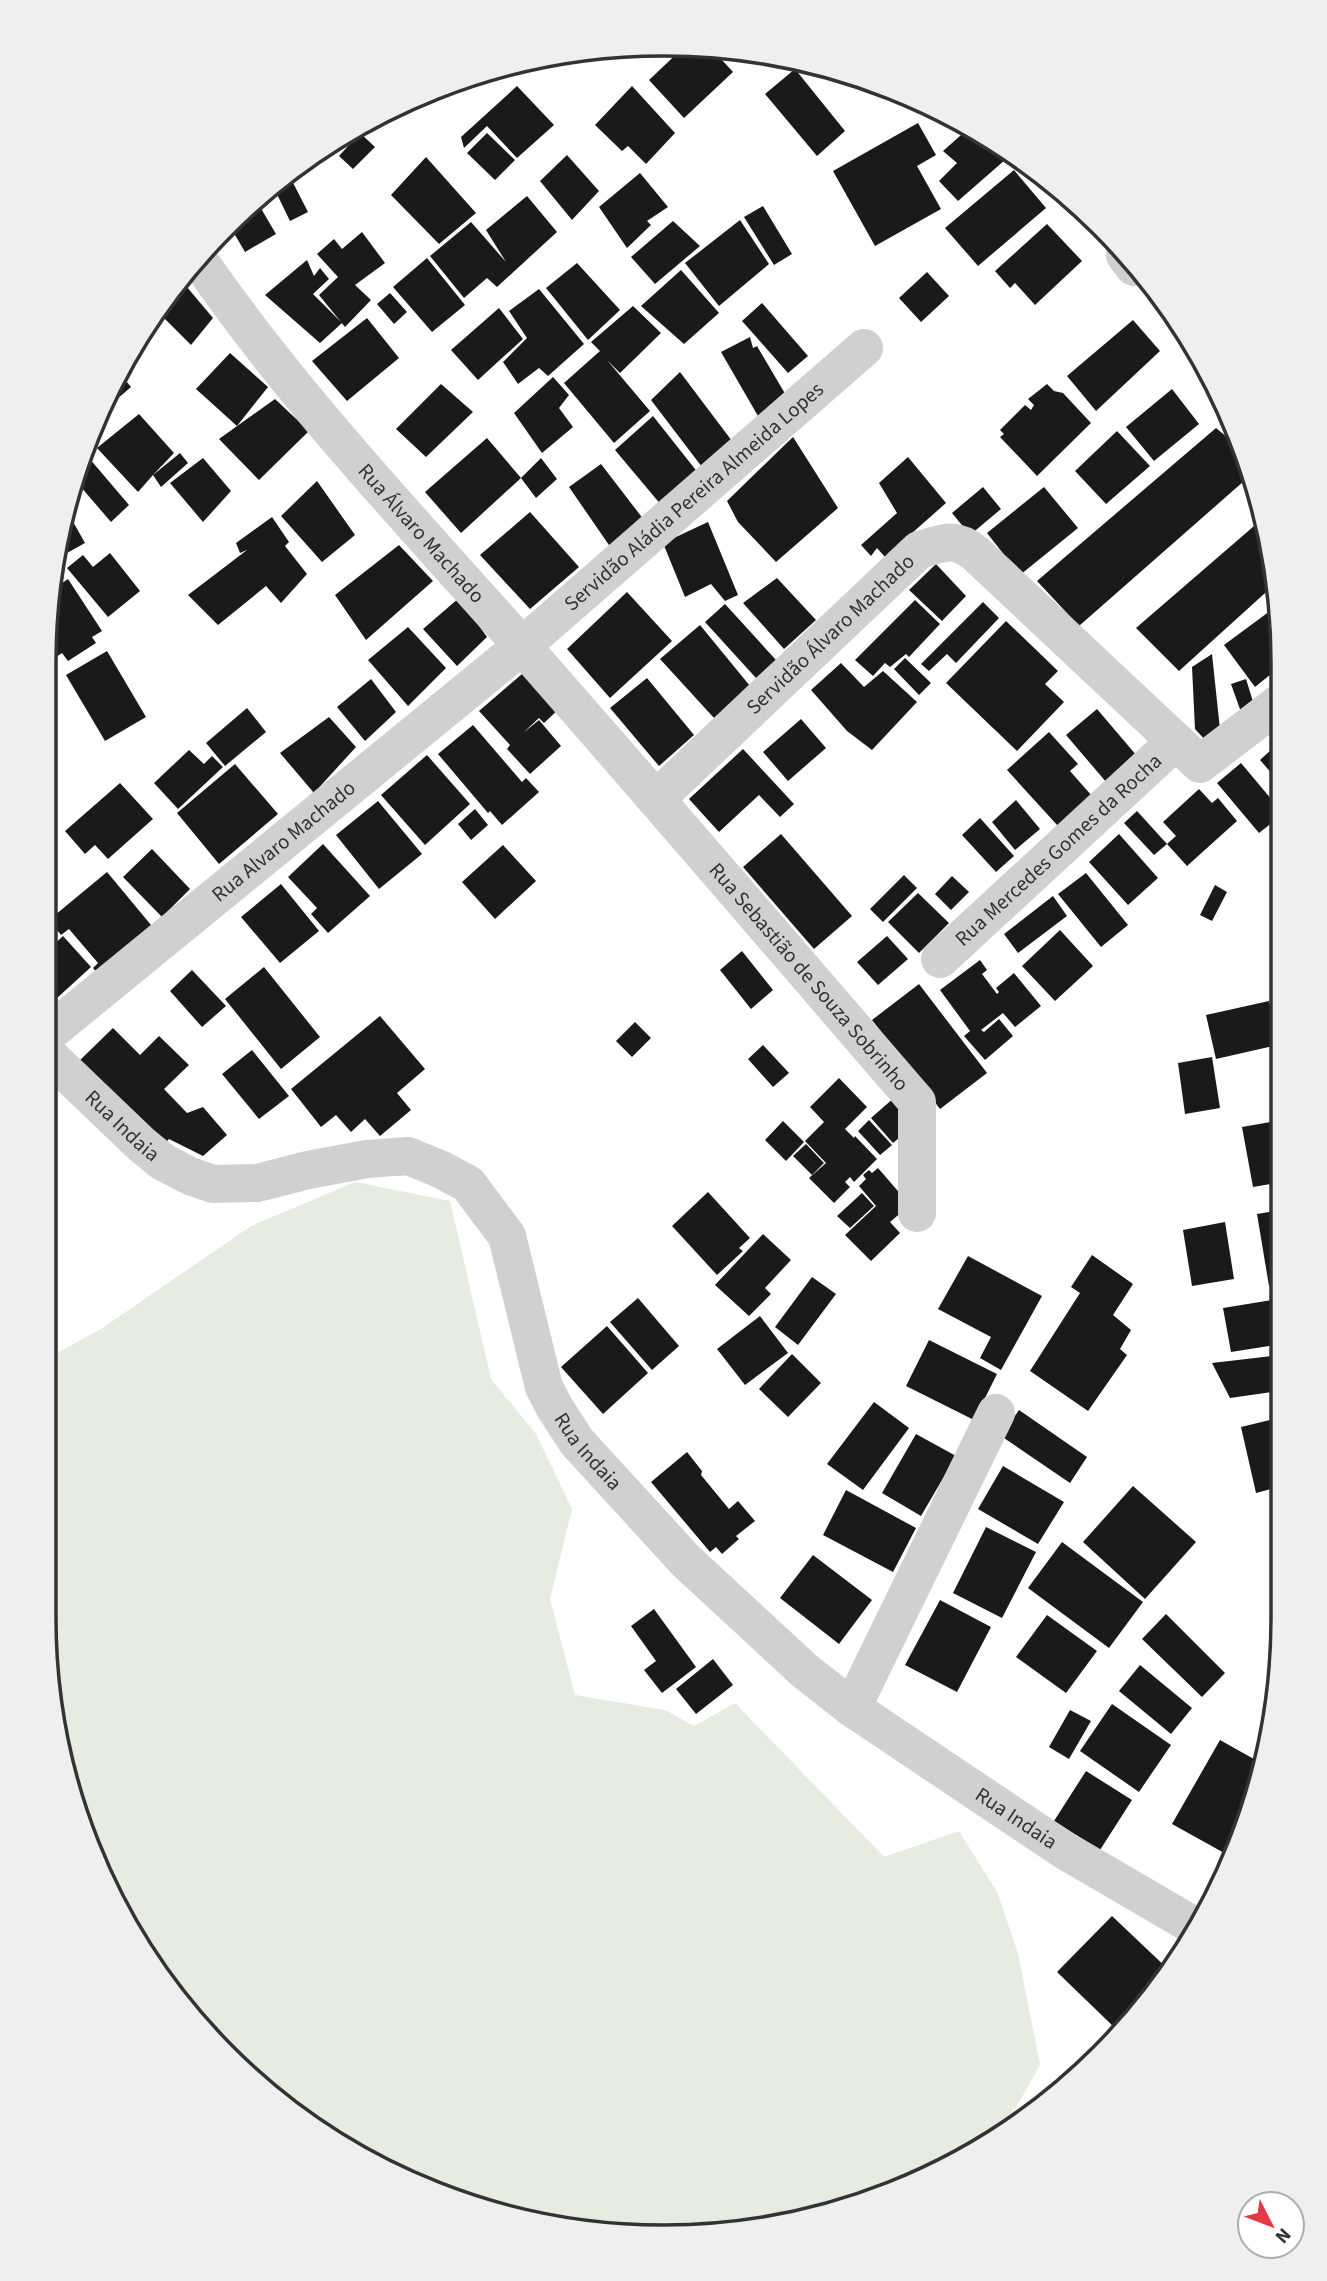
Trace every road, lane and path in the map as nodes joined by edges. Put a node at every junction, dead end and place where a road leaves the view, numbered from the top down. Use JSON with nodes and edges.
{"nodes":[{"id":1,"x":204,"y":267,"type":"edge"},
{"id":2,"x":864,"y":348,"type":"dead end"},
{"id":3,"x":522,"y":646,"type":"junction"},
{"id":4,"x":1271,"y":707,"type":"edge"},
{"id":5,"x":1188,"y":752,"type":"junction"},
{"id":6,"x":656,"y":799,"type":"junction"},
{"id":7,"x":940,"y":959,"type":"dead end"},
{"id":8,"x":56,"y":1027,"type":"edge"},
{"id":9,"x":56,"y":1063,"type":"edge"},
{"id":10,"x":917,"y":1213,"type":"dead end"},
{"id":11,"x":996,"y":1413,"type":"dead end"},
{"id":12,"x":852,"y":1707,"type":"junction"},
{"id":13,"x":1189,"y":1923,"type":"edge"}],
"edges":[{"from":1,"to":3,"type":"street","name":"Rua Álvaro Machado"},
{"from":2,"to":3,"type":"street","name":"Servidão Aládia Pereira Almeida Lopes"},
{"from":3,"to":6,"type":"street","name":"Rua Álvaro Machado"},
{"from":3,"to":8,"type":"street","name":"Rua Alvaro Machado"},
{"from":4,"to":5,"type":"street","name":"Rua Mercedes Gomes da Rocha"},
{"from":5,"to":6,"type":"street","name":"Servidão Álvaro Machado"},
{"from":5,"to":7,"type":"street","name":"Rua Mercedes Gomes da Rocha"},
{"from":6,"to":10,"type":"street","name":"Rua Sebastião de Souza Sobrinho"},
{"from":9,"to":12,"type":"street","name":"Rua Indaia"},
{"from":11,"to":12,"type":"street"},
{"from":12,"to":13,"type":"street","name":"Rua Indaia"}]}
